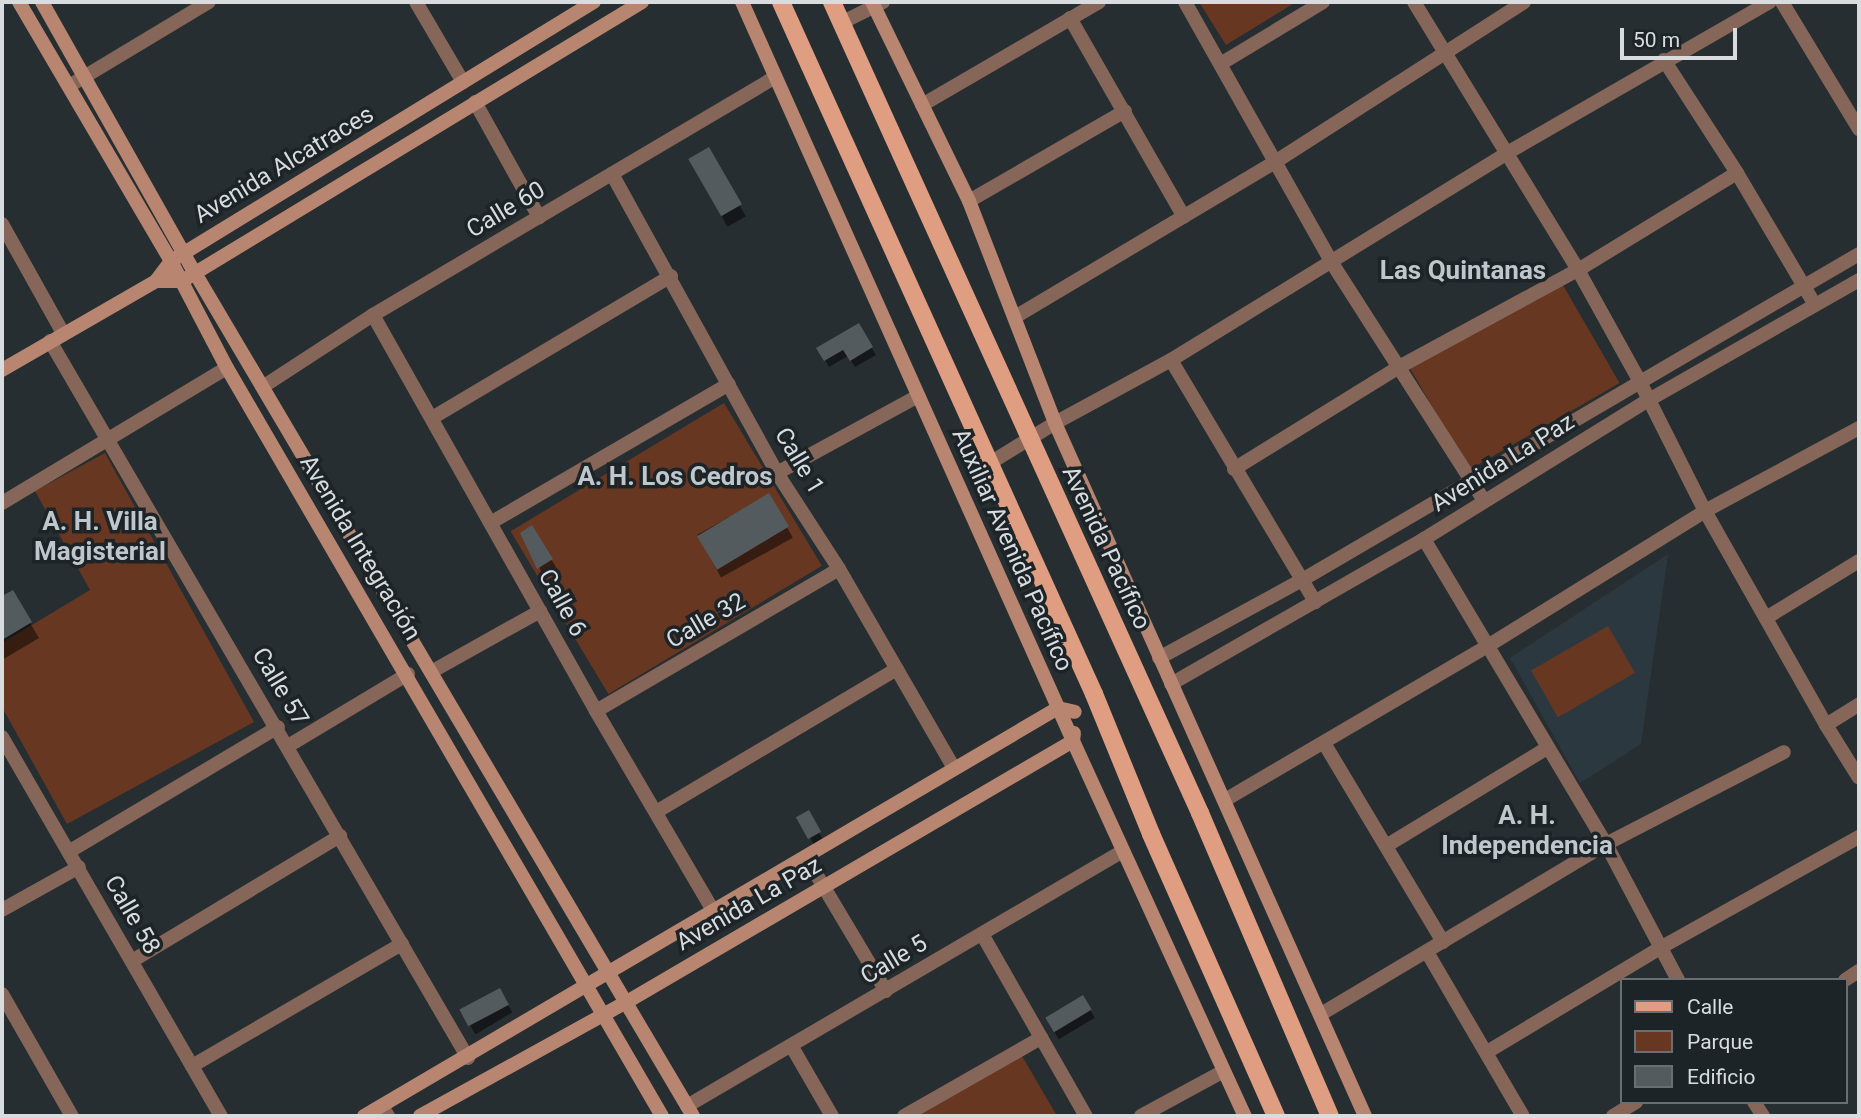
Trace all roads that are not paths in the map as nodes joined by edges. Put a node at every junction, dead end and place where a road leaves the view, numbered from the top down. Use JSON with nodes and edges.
{"nodes":[{"id":1,"x":19,"y":2,"type":"edge"},
{"id":2,"x":42,"y":2,"type":"edge"},
{"id":3,"x":416,"y":2,"type":"edge"},
{"id":4,"x":594,"y":2,"type":"edge"},
{"id":5,"x":642,"y":2,"type":"edge"},
{"id":6,"x":742,"y":2,"type":"edge"},
{"id":7,"x":781,"y":2,"type":"edge"},
{"id":8,"x":832,"y":2,"type":"edge"},
{"id":9,"x":1099,"y":2,"type":"edge"},
{"id":10,"x":1185,"y":2,"type":"edge"},
{"id":11,"x":1322,"y":2,"type":"edge"},
{"id":12,"x":1414,"y":2,"type":"edge"},
{"id":13,"x":1524,"y":2,"type":"edge"},
{"id":14,"x":1772,"y":2,"type":"edge"},
{"id":15,"x":204,"y":3,"type":"edge"},
{"id":16,"x":876,"y":3,"type":"edge"},
{"id":17,"x":1070,"y":18,"type":"junction"},
{"id":18,"x":841,"y":23,"type":"junction"},
{"id":19,"x":1443,"y":53,"type":"junction"},
{"id":20,"x":1664,"y":60,"type":"junction"},
{"id":21,"x":1222,"y":63,"type":"junction"},
{"id":22,"x":86,"y":76,"type":"junction"},
{"id":23,"x":775,"y":77,"type":"junction"},
{"id":24,"x":463,"y":82,"type":"junction"},
{"id":25,"x":69,"y":86,"type":"junction"},
{"id":26,"x":475,"y":102,"type":"junction"},
{"id":27,"x":922,"y":106,"type":"junction"},
{"id":28,"x":1125,"y":111,"type":"junction"},
{"id":29,"x":1859,"y":129,"type":"edge"},
{"id":30,"x":1507,"y":153,"type":"junction"},
{"id":31,"x":1275,"y":162,"type":"junction"},
{"id":32,"x":1737,"y":173,"type":"junction"},
{"id":33,"x":612,"y":174,"type":"junction"},
{"id":34,"x":969,"y":201,"type":"junction"},
{"id":35,"x":539,"y":217,"type":"junction"},
{"id":36,"x":1184,"y":217,"type":"junction"},
{"id":37,"x":2,"y":223,"type":"edge"},
{"id":38,"x":184,"y":252,"type":"junction"},
{"id":39,"x":1859,"y":254,"type":"edge"},
{"id":40,"x":171,"y":261,"type":"junction"},
{"id":41,"x":1332,"y":263,"type":"junction"},
{"id":42,"x":1578,"y":270,"type":"junction"},
{"id":43,"x":195,"y":273,"type":"junction"},
{"id":44,"x":670,"y":276,"type":"junction"},
{"id":45,"x":1859,"y":280,"type":"edge"},
{"id":46,"x":156,"y":281,"type":"junction"},
{"id":47,"x":182,"y":281,"type":"junction"},
{"id":48,"x":1804,"y":285,"type":"junction"},
{"id":49,"x":1815,"y":304,"type":"junction"},
{"id":50,"x":373,"y":315,"type":"junction"},
{"id":51,"x":1015,"y":317,"type":"junction"},
{"id":52,"x":57,"y":337,"type":"junction"},
{"id":53,"x":1171,"y":360,"type":"junction"},
{"id":54,"x":1399,"y":367,"type":"junction"},
{"id":55,"x":228,"y":368,"type":"junction"},
{"id":56,"x":2,"y":370,"type":"edge"},
{"id":57,"x":1639,"y":380,"type":"junction"},
{"id":58,"x":729,"y":384,"type":"junction"},
{"id":59,"x":264,"y":386,"type":"junction"},
{"id":60,"x":918,"y":396,"type":"junction"},
{"id":61,"x":1647,"y":401,"type":"junction"},
{"id":62,"x":432,"y":418,"type":"junction"},
{"id":63,"x":1055,"y":423,"type":"junction"},
{"id":64,"x":1859,"y":428,"type":"edge"},
{"id":65,"x":1029,"y":439,"type":"junction"},
{"id":66,"x":108,"y":441,"type":"junction"},
{"id":67,"x":990,"y":463,"type":"junction"},
{"id":68,"x":1234,"y":469,"type":"junction"},
{"id":69,"x":778,"y":473,"type":"junction"},
{"id":70,"x":1472,"y":479,"type":"junction"},
{"id":71,"x":1484,"y":501,"type":"junction"},
{"id":72,"x":2,"y":503,"type":"edge"},
{"id":73,"x":1705,"y":511,"type":"junction"},
{"id":74,"x":492,"y":522,"type":"junction"},
{"id":75,"x":1424,"y":540,"type":"junction"},
{"id":76,"x":1859,"y":561,"type":"edge"},
{"id":77,"x":839,"y":569,"type":"junction"},
{"id":78,"x":1302,"y":580,"type":"junction"},
{"id":79,"x":1315,"y":602,"type":"junction"},
{"id":80,"x":540,"y":611,"type":"junction"},
{"id":81,"x":1766,"y":618,"type":"junction"},
{"id":82,"x":1486,"y":647,"type":"junction"},
{"id":83,"x":1159,"y":658,"type":"junction"},
{"id":84,"x":897,"y":669,"type":"junction"},
{"id":85,"x":431,"y":672,"type":"junction"},
{"id":86,"x":408,"y":674,"type":"junction"},
{"id":87,"x":1171,"y":684,"type":"junction"},
{"id":88,"x":1094,"y":694,"type":"junction"},
{"id":89,"x":1859,"y":704,"type":"edge"},
{"id":90,"x":1058,"y":708,"type":"junction"},
{"id":91,"x":596,"y":712,"type":"junction"},
{"id":92,"x":1075,"y":712,"type":"junction"},
{"id":93,"x":1826,"y":725,"type":"junction"},
{"id":94,"x":278,"y":727,"type":"junction"},
{"id":95,"x":2,"y":737,"type":"edge"},
{"id":96,"x":1073,"y":741,"type":"junction"},
{"id":97,"x":1324,"y":743,"type":"junction"},
{"id":98,"x":288,"y":746,"type":"junction"},
{"id":99,"x":1547,"y":748,"type":"junction"},
{"id":100,"x":1784,"y":752,"type":"dead end"},
{"id":101,"x":954,"y":768,"type":"junction"},
{"id":102,"x":1859,"y":778,"type":"edge"},
{"id":103,"x":1225,"y":800,"type":"junction"},
{"id":104,"x":656,"y":811,"type":"junction"},
{"id":105,"x":340,"y":836,"type":"junction"},
{"id":106,"x":1859,"y":837,"type":"edge"},
{"id":107,"x":1606,"y":844,"type":"junction"},
{"id":108,"x":1386,"y":846,"type":"junction"},
{"id":109,"x":1123,"y":851,"type":"junction"},
{"id":110,"x":70,"y":852,"type":"junction"},
{"id":111,"x":806,"y":857,"type":"junction"},
{"id":112,"x":79,"y":867,"type":"junction"},
{"id":113,"x":824,"y":886,"type":"junction"},
{"id":114,"x":2,"y":910,"type":"edge"},
{"id":115,"x":714,"y":912,"type":"junction"},
{"id":116,"x":982,"y":934,"type":"junction"},
{"id":117,"x":1443,"y":942,"type":"junction"},
{"id":118,"x":402,"y":944,"type":"junction"},
{"id":119,"x":1660,"y":948,"type":"junction"},
{"id":120,"x":1427,"y":952,"type":"junction"},
{"id":121,"x":132,"y":961,"type":"junction"},
{"id":122,"x":608,"y":975,"type":"junction"},
{"id":123,"x":1677,"y":978,"type":"edge"},
{"id":124,"x":586,"y":988,"type":"junction"},
{"id":125,"x":886,"y":991,"type":"junction"},
{"id":126,"x":2,"y":994,"type":"edge"},
{"id":127,"x":625,"y":1003,"type":"junction"},
{"id":128,"x":1321,"y":1014,"type":"junction"},
{"id":129,"x":603,"y":1015,"type":"junction"},
{"id":130,"x":1041,"y":1038,"type":"junction"},
{"id":131,"x":792,"y":1047,"type":"junction"},
{"id":132,"x":1487,"y":1052,"type":"junction"},
{"id":133,"x":468,"y":1058,"type":"junction"},
{"id":134,"x":192,"y":1066,"type":"junction"},
{"id":135,"x":1224,"y":1071,"type":"junction"},
{"id":136,"x":1633,"y":1104,"type":"edge"},
{"id":137,"x":385,"y":1111,"type":"edge"},
{"id":138,"x":690,"y":1111,"type":"edge"},
{"id":139,"x":72,"y":1116,"type":"edge"},
{"id":140,"x":221,"y":1116,"type":"edge"},
{"id":141,"x":365,"y":1116,"type":"edge"},
{"id":142,"x":420,"y":1116,"type":"edge"},
{"id":143,"x":662,"y":1116,"type":"edge"},
{"id":144,"x":832,"y":1116,"type":"edge"},
{"id":145,"x":904,"y":1116,"type":"edge"},
{"id":146,"x":1086,"y":1116,"type":"edge"},
{"id":147,"x":1141,"y":1116,"type":"edge"},
{"id":148,"x":1245,"y":1116,"type":"edge"},
{"id":149,"x":1276,"y":1116,"type":"edge"},
{"id":150,"x":1331,"y":1116,"type":"edge"},
{"id":151,"x":1365,"y":1116,"type":"edge"},
{"id":152,"x":1523,"y":1116,"type":"edge"},
{"id":153,"x":1613,"y":1116,"type":"edge"}],
"edges":[{"from":1,"to":25,"type":"main road","name":"Avenida Integración"},
{"from":2,"to":22,"type":"main road"},
{"from":3,"to":24,"type":"street"},
{"from":4,"to":24,"type":"main road","name":"Avenida Alcatraces"},
{"from":5,"to":26,"type":"main road"},
{"from":6,"to":23,"type":"main road","name":"Auxiliar Avenida Pacífico"},
{"from":7,"to":67,"type":"main road"},
{"from":8,"to":18,"type":"main road","name":"Avenida Pacífico"},
{"from":9,"to":17,"type":"street"},
{"from":10,"to":21,"type":"street"},
{"from":11,"to":21,"type":"street"},
{"from":12,"to":19,"type":"street"},
{"from":13,"to":19,"type":"street"},
{"from":14,"to":20,"type":"street"},
{"from":14,"to":29,"type":"street"},
{"from":15,"to":22,"type":"street"},
{"from":16,"to":18,"type":"street"},
{"from":16,"to":27,"type":"main road"},
{"from":17,"to":27,"type":"street"},
{"from":17,"to":28,"type":"street"},
{"from":18,"to":65,"type":"main road","name":"Avenida Pacífico"},
{"from":19,"to":30,"type":"street"},
{"from":19,"to":31,"type":"street"},
{"from":20,"to":30,"type":"street"},
{"from":20,"to":32,"type":"street"},
{"from":21,"to":31,"type":"street"},
{"from":22,"to":25,"type":"street"},
{"from":22,"to":38,"type":"main road"},
{"from":23,"to":33,"type":"street","name":"Calle 60"},
{"from":23,"to":60,"type":"main road","name":"Auxiliar Avenida Pacífico"},
{"from":24,"to":38,"type":"main road","name":"Avenida Alcatraces"},
{"from":25,"to":40,"type":"main road","name":"Avenida Integración"},
{"from":26,"to":35,"type":"street"},
{"from":26,"to":43,"type":"main road"},
{"from":27,"to":34,"type":"main road"},
{"from":28,"to":34,"type":"street"},
{"from":28,"to":36,"type":"street"},
{"from":30,"to":41,"type":"street"},
{"from":30,"to":42,"type":"street"},
{"from":31,"to":36,"type":"street"},
{"from":31,"to":41,"type":"street"},
{"from":32,"to":42,"type":"street"},
{"from":32,"to":48,"type":"street"},
{"from":33,"to":35,"type":"street","name":"Calle 60"},
{"from":33,"to":44,"type":"street","name":"Calle 1"},
{"from":34,"to":51,"type":"main road"},
{"from":35,"to":50,"type":"street","name":"Calle 60"},
{"from":36,"to":51,"type":"street"},
{"from":37,"to":52,"type":"street","name":"Calle 57"},
{"from":38,"to":40,"type":"main road","name":"Avenida Alcatraces"},
{"from":38,"to":43,"type":"main road"},
{"from":39,"to":48,"type":"street"},
{"from":40,"to":46,"type":"main road","name":"Avenida Alcatraces"},
{"from":40,"to":47,"type":"main road","name":"Avenida Integración"},
{"from":41,"to":53,"type":"street"},
{"from":41,"to":54,"type":"street"},
{"from":42,"to":54,"type":"street"},
{"from":42,"to":57,"type":"street"},
{"from":43,"to":47,"type":"main road"},
{"from":43,"to":59,"type":"main road"},
{"from":44,"to":58,"type":"street","name":"Calle 1"},
{"from":44,"to":62,"type":"street"},
{"from":45,"to":49,"type":"street","name":"Avenida La Paz"},
{"from":46,"to":47,"type":"main road"},
{"from":46,"to":52,"type":"main road","name":"Avenida Alcatraces"},
{"from":47,"to":55,"type":"main road","name":"Avenida Integración"},
{"from":48,"to":49,"type":"street"},
{"from":48,"to":57,"type":"street"},
{"from":49,"to":61,"type":"street","name":"Avenida La Paz"},
{"from":50,"to":59,"type":"street","name":"Calle 60"},
{"from":50,"to":62,"type":"street","name":"Calle 6"},
{"from":51,"to":63,"type":"main road"},
{"from":52,"to":56,"type":"main road","name":"Avenida Alcatraces"},
{"from":52,"to":66,"type":"street","name":"Calle 57"},
{"from":53,"to":63,"type":"street"},
{"from":53,"to":68,"type":"street"},
{"from":54,"to":68,"type":"street"},
{"from":54,"to":70,"type":"street"},
{"from":55,"to":66,"type":"street"},
{"from":55,"to":86,"type":"main road","name":"Avenida Integración"},
{"from":57,"to":61,"type":"street"},
{"from":57,"to":70,"type":"street"},
{"from":58,"to":69,"type":"street","name":"Calle 1"},
{"from":58,"to":74,"type":"street"},
{"from":59,"to":85,"type":"main road"},
{"from":60,"to":69,"type":"street"},
{"from":60,"to":90,"type":"main road","name":"Auxiliar Avenida Pacífico"},
{"from":61,"to":71,"type":"street","name":"Avenida La Paz"},
{"from":61,"to":73,"type":"street"},
{"from":62,"to":74,"type":"street","name":"Calle 6"},
{"from":63,"to":65,"type":"street"},
{"from":63,"to":83,"type":"main road"},
{"from":64,"to":73,"type":"street"},
{"from":65,"to":67,"type":"street"},
{"from":65,"to":150,"type":"main road","name":"Avenida Pacífico"},
{"from":66,"to":72,"type":"street"},
{"from":66,"to":94,"type":"street","name":"Calle 57"},
{"from":67,"to":88,"type":"main road"},
{"from":68,"to":78,"type":"street"},
{"from":69,"to":77,"type":"street","name":"Calle 1"},
{"from":70,"to":71,"type":"street"},
{"from":70,"to":78,"type":"street"},
{"from":71,"to":75,"type":"street","name":"Avenida La Paz"},
{"from":73,"to":81,"type":"street"},
{"from":73,"to":82,"type":"street"},
{"from":74,"to":80,"type":"street","name":"Calle 6"},
{"from":75,"to":79,"type":"street","name":"Avenida La Paz"},
{"from":75,"to":82,"type":"street"},
{"from":76,"to":81,"type":"street"},
{"from":77,"to":84,"type":"street","name":"Calle 1"},
{"from":77,"to":91,"type":"street","name":"Calle 32"},
{"from":78,"to":79,"type":"street"},
{"from":78,"to":83,"type":"street"},
{"from":79,"to":87,"type":"street","name":"Avenida La Paz"},
{"from":80,"to":85,"type":"street"},
{"from":80,"to":91,"type":"street","name":"Calle 6"},
{"from":81,"to":93,"type":"street"},
{"from":82,"to":97,"type":"street"},
{"from":82,"to":99,"type":"street"},
{"from":83,"to":87,"type":"main road"},
{"from":84,"to":101,"type":"street","name":"Calle 1"},
{"from":84,"to":104,"type":"street"},
{"from":85,"to":122,"type":"main road"},
{"from":86,"to":98,"type":"street"},
{"from":86,"to":124,"type":"main road","name":"Avenida Integración"},
{"from":87,"to":103,"type":"main road"},
{"from":88,"to":92,"type":"main road"},
{"from":88,"to":149,"type":"main road"},
{"from":89,"to":93,"type":"street"},
{"from":90,"to":92,"type":"main road"},
{"from":90,"to":96,"type":"main road","name":"Auxiliar Avenida Pacífico"},
{"from":90,"to":101,"type":"main road"},
{"from":91,"to":104,"type":"street","name":"Calle 6"},
{"from":92,"to":96,"type":"main road"},
{"from":93,"to":102,"type":"street"},
{"from":94,"to":98,"type":"street","name":"Calle 57"},
{"from":94,"to":110,"type":"street"},
{"from":95,"to":110,"type":"street","name":"Calle 58"},
{"from":96,"to":109,"type":"main road","name":"Auxiliar Avenida Pacífico"},
{"from":96,"to":113,"type":"main road","name":"Avenida La Paz"},
{"from":97,"to":103,"type":"street"},
{"from":97,"to":108,"type":"street"},
{"from":98,"to":105,"type":"street","name":"Calle 57"},
{"from":99,"to":107,"type":"street"},
{"from":99,"to":108,"type":"street"},
{"from":100,"to":107,"type":"street"},
{"from":101,"to":111,"type":"main road"},
{"from":103,"to":128,"type":"main road"},
{"from":104,"to":115,"type":"street","name":"Calle 6"},
{"from":105,"to":118,"type":"street","name":"Calle 57"},
{"from":105,"to":121,"type":"street"},
{"from":106,"to":119,"type":"street"},
{"from":107,"to":117,"type":"street"},
{"from":107,"to":119,"type":"street"},
{"from":108,"to":117,"type":"street"},
{"from":109,"to":116,"type":"street","name":"Calle 5"},
{"from":109,"to":135,"type":"main road","name":"Auxiliar Avenida Pacífico"},
{"from":110,"to":112,"type":"street","name":"Calle 58"},
{"from":111,"to":113,"type":"street"},
{"from":111,"to":115,"type":"main road"},
{"from":112,"to":114,"type":"street"},
{"from":112,"to":121,"type":"street","name":"Calle 58"},
{"from":113,"to":125,"type":"street"},
{"from":113,"to":127,"type":"main road","name":"Avenida La Paz"},
{"from":115,"to":122,"type":"main road"},
{"from":116,"to":125,"type":"street","name":"Calle 5"},
{"from":116,"to":130,"type":"street"},
{"from":117,"to":120,"type":"street"},
{"from":118,"to":133,"type":"street","name":"Calle 57"},
{"from":118,"to":134,"type":"street"},
{"from":119,"to":123,"type":"street"},
{"from":119,"to":132,"type":"street"},
{"from":120,"to":128,"type":"street"},
{"from":120,"to":132,"type":"street"},
{"from":121,"to":134,"type":"street","name":"Calle 58"},
{"from":122,"to":124,"type":"main road"},
{"from":122,"to":127,"type":"main road"},
{"from":124,"to":129,"type":"main road","name":"Avenida Integración"},
{"from":124,"to":133,"type":"main road"},
{"from":125,"to":131,"type":"street","name":"Calle 5"},
{"from":126,"to":139,"type":"street"},
{"from":127,"to":129,"type":"main road","name":"Avenida La Paz"},
{"from":127,"to":138,"type":"main road"},
{"from":128,"to":151,"type":"main road"},
{"from":129,"to":142,"type":"main road","name":"Avenida La Paz"},
{"from":129,"to":143,"type":"main road","name":"Avenida Integración"},
{"from":130,"to":145,"type":"street"},
{"from":130,"to":146,"type":"street"},
{"from":131,"to":138,"type":"street","name":"Calle 5"},
{"from":131,"to":144,"type":"street"},
{"from":132,"to":152,"type":"street"},
{"from":133,"to":137,"type":"main road"},
{"from":134,"to":140,"type":"street","name":"Calle 58"},
{"from":135,"to":147,"type":"street"},
{"from":135,"to":148,"type":"main road","name":"Auxiliar Avenida Pacífico"},
{"from":136,"to":153,"type":"street"},
{"from":137,"to":141,"type":"main road"}]}
